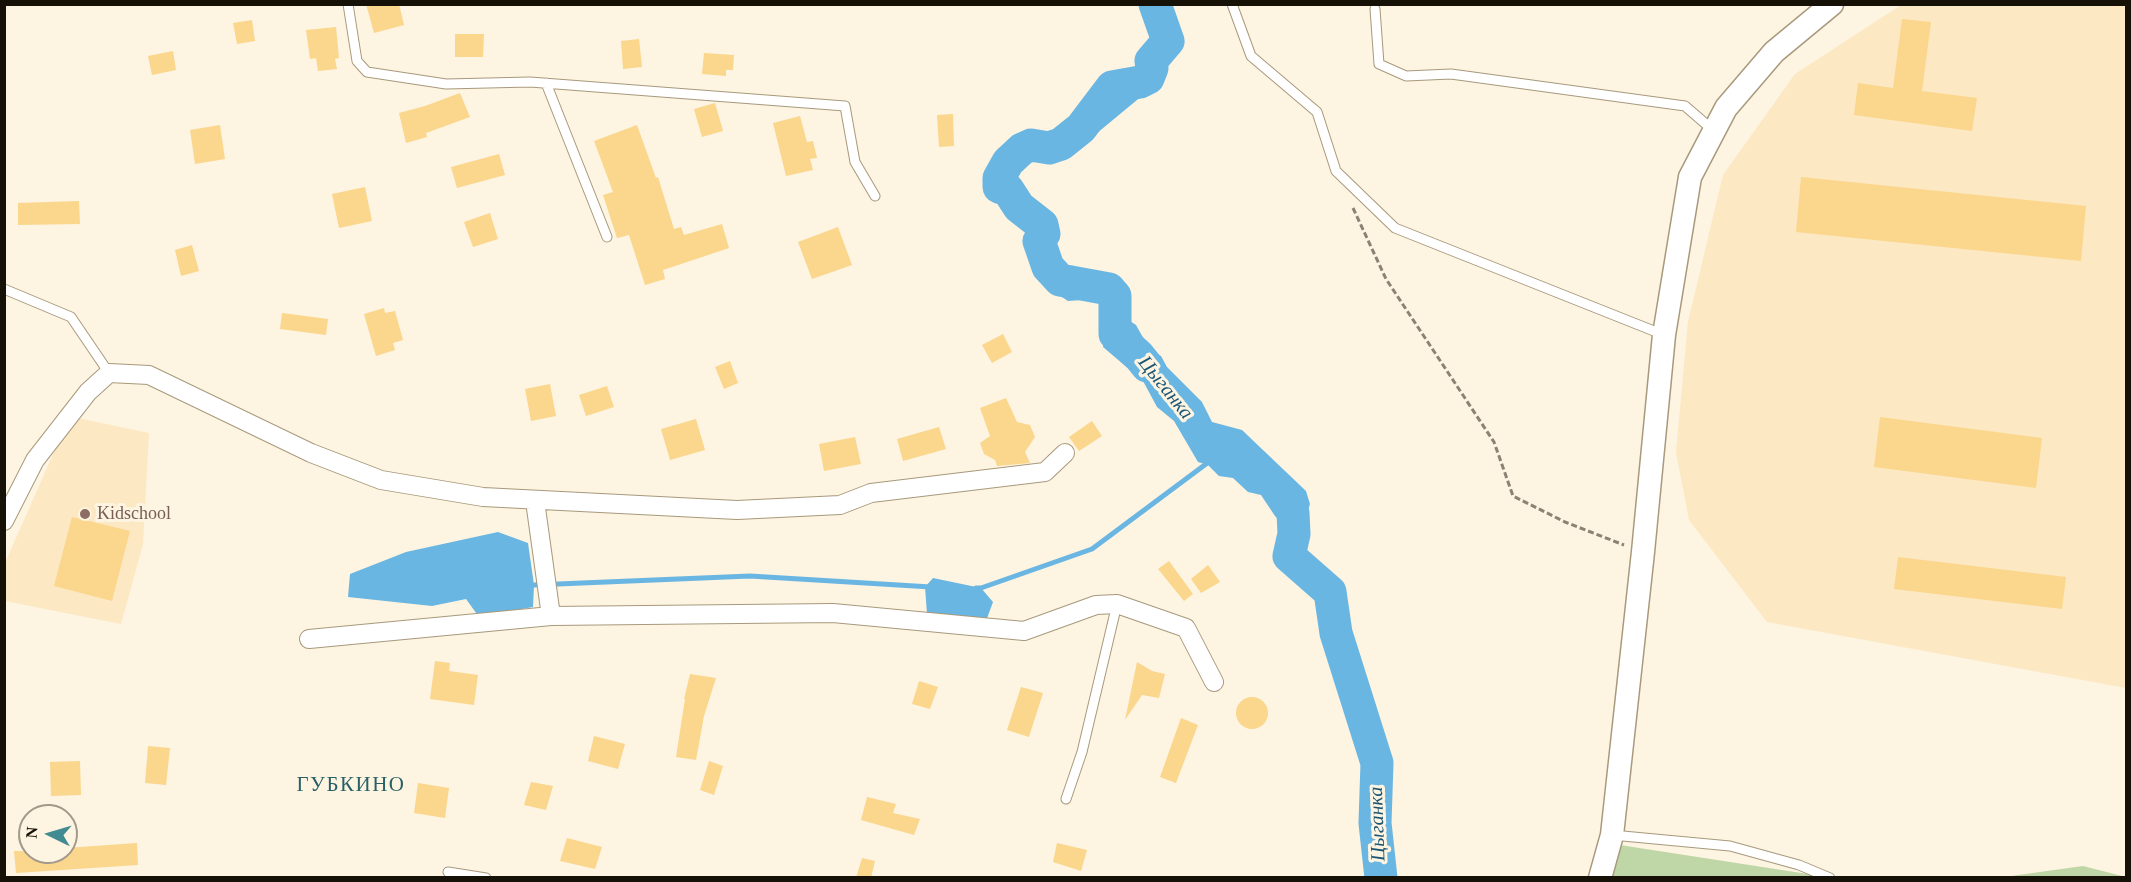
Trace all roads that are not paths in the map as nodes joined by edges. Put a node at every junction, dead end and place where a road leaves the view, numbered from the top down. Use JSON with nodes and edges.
{"nodes":[{"id":1,"x":348,"y":4,"type":"edge"},
{"id":2,"x":1232,"y":4,"type":"edge"},
{"id":3,"x":1832,"y":4,"type":"edge"},
{"id":4,"x":1375,"y":9,"type":"dead end"},
{"id":5,"x":546,"y":83,"type":"junction"},
{"id":6,"x":1714,"y":131,"type":"junction"},
{"id":7,"x":875,"y":196,"type":"dead end"},
{"id":8,"x":608,"y":237,"type":"dead end"},
{"id":9,"x":4,"y":290,"type":"edge"},
{"id":10,"x":1664,"y":335,"type":"junction"},
{"id":11,"x":109,"y":374,"type":"junction"},
{"id":12,"x":1065,"y":453,"type":"dead end"},
{"id":13,"x":535,"y":501,"type":"junction"},
{"id":14,"x":4,"y":521,"type":"edge"},
{"id":15,"x":1117,"y":604,"type":"junction"},
{"id":16,"x":551,"y":616,"type":"junction"},
{"id":17,"x":309,"y":639,"type":"dead end"},
{"id":18,"x":1214,"y":682,"type":"dead end"},
{"id":19,"x":1066,"y":799,"type":"dead end"},
{"id":20,"x":1612,"y":835,"type":"junction"},
{"id":21,"x":448,"y":872,"type":"dead end"},
{"id":22,"x":486,"y":878,"type":"edge"},
{"id":23,"x":1600,"y":878,"type":"edge"},
{"id":24,"x":1830,"y":878,"type":"edge"}],
"edges":[{"from":1,"to":5,"type":"lane"},
{"from":2,"to":10,"type":"lane"},
{"from":3,"to":6,"type":"street"},
{"from":4,"to":6,"type":"lane"},
{"from":5,"to":7,"type":"lane"},
{"from":5,"to":8,"type":"lane"},
{"from":6,"to":10,"type":"street"},
{"from":9,"to":11,"type":"lane"},
{"from":10,"to":20,"type":"street"},
{"from":11,"to":13,"type":"street"},
{"from":11,"to":14,"type":"street"},
{"from":12,"to":13,"type":"street"},
{"from":13,"to":16,"type":"street"},
{"from":15,"to":16,"type":"street"},
{"from":15,"to":18,"type":"street"},
{"from":15,"to":19,"type":"lane"},
{"from":16,"to":17,"type":"street"},
{"from":20,"to":23,"type":"street"},
{"from":20,"to":24,"type":"lane"},
{"from":21,"to":22,"type":"lane"}]}
